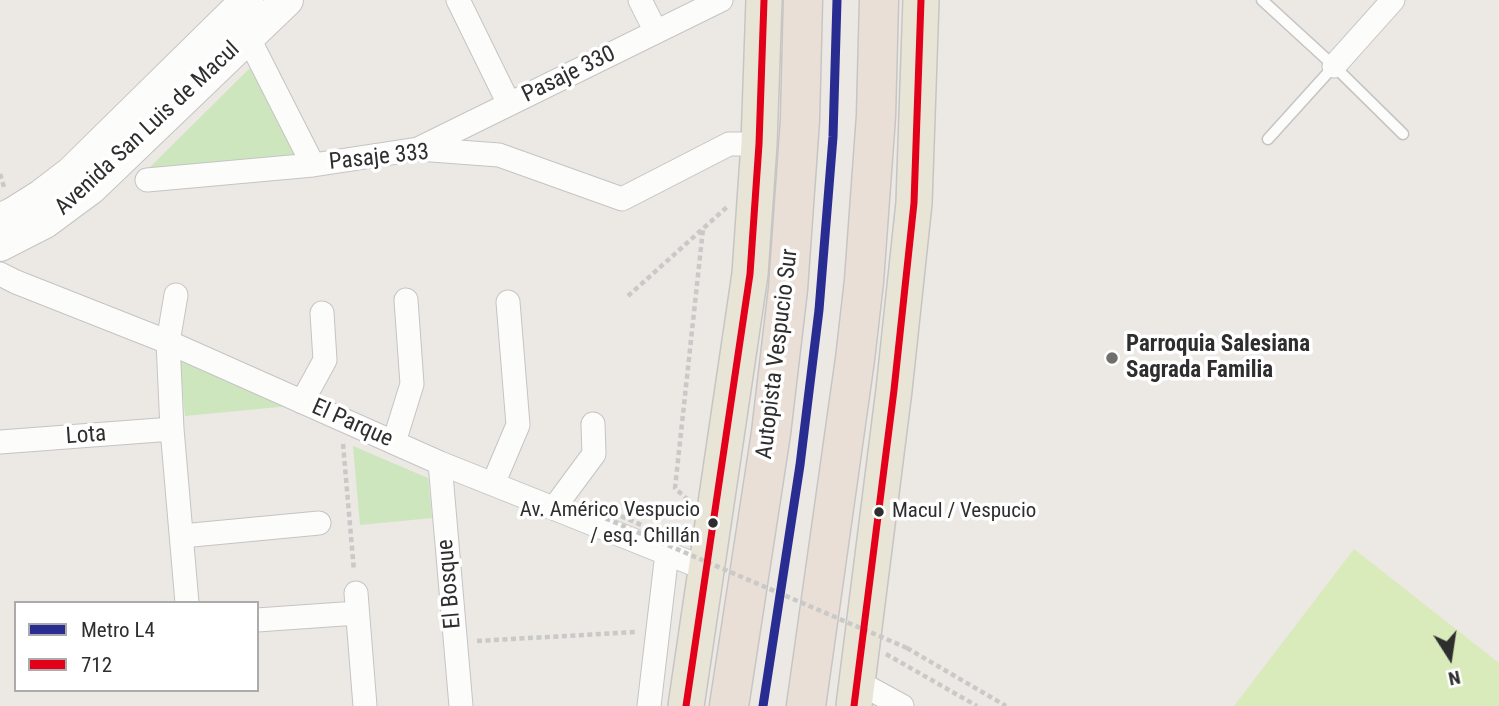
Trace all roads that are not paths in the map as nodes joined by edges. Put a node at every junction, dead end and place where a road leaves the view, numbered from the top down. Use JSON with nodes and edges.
{"nodes":[{"id":1,"x":247,"y":0,"type":"edge"},
{"id":2,"x":288,"y":0,"type":"edge"},
{"id":3,"x":458,"y":0,"type":"edge"},
{"id":4,"x":640,"y":0,"type":"edge"},
{"id":5,"x":721,"y":0,"type":"edge"},
{"id":6,"x":764,"y":0,"type":"edge"},
{"id":7,"x":803,"y":0,"type":"edge"},
{"id":8,"x":879,"y":0,"type":"edge"},
{"id":9,"x":921,"y":0,"type":"edge"},
{"id":10,"x":1262,"y":0,"type":"edge"},
{"id":11,"x":1393,"y":0,"type":"edge"},
{"id":12,"x":656,"y":32,"type":"junction"},
{"id":13,"x":248,"y":37,"type":"junction"},
{"id":14,"x":1334,"y":66,"type":"junction"},
{"id":15,"x":509,"y":104,"type":"junction"},
{"id":16,"x":1403,"y":134,"type":"dead end"},
{"id":17,"x":1268,"y":139,"type":"dead end"},
{"id":18,"x":759,"y":144,"type":"junction"},
{"id":19,"x":418,"y":149,"type":"junction"},
{"id":20,"x":313,"y":165,"type":"junction"},
{"id":21,"x":147,"y":180,"type":"dead end"},
{"id":22,"x":0,"y":219,"type":"edge"},
{"id":23,"x":0,"y":245,"type":"edge"},
{"id":24,"x":0,"y":274,"type":"edge"},
{"id":25,"x":176,"y":295,"type":"dead end"},
{"id":26,"x":406,"y":300,"type":"dead end"},
{"id":27,"x":508,"y":302,"type":"dead end"},
{"id":28,"x":322,"y":313,"type":"dead end"},
{"id":29,"x":168,"y":342,"type":"junction"},
{"id":30,"x":302,"y":402,"type":"junction"},
{"id":31,"x":593,"y":424,"type":"dead end"},
{"id":32,"x":172,"y":429,"type":"junction"},
{"id":33,"x":0,"y":442,"type":"edge"},
{"id":34,"x":394,"y":442,"type":"junction"},
{"id":35,"x":440,"y":463,"type":"junction"},
{"id":36,"x":493,"y":484,"type":"junction"},
{"id":37,"x":554,"y":508,"type":"junction"},
{"id":38,"x":319,"y":523,"type":"dead end"},
{"id":39,"x":182,"y":536,"type":"junction"},
{"id":40,"x":673,"y":547,"type":"junction"},
{"id":41,"x":705,"y":569,"type":"junction"},
{"id":42,"x":187,"y":601,"type":"edge"},
{"id":43,"x":259,"y":621,"type":"edge"},
{"id":44,"x":856,"y":694,"type":"edge"},
{"id":45,"x":365,"y":706,"type":"edge"},
{"id":46,"x":461,"y":706,"type":"edge"},
{"id":47,"x":649,"y":706,"type":"edge"},
{"id":48,"x":686,"y":706,"type":"edge"},
{"id":49,"x":729,"y":706,"type":"edge"},
{"id":50,"x":806,"y":706,"type":"edge"},
{"id":51,"x":902,"y":706,"type":"edge"}],
"edges":[{"from":1,"to":22,"type":"street","name":"Avenida San Luis de Macul"},
{"from":2,"to":13,"type":"street","name":"Avenida San Luis de Macul"},
{"from":3,"to":15,"type":"street"},
{"from":4,"to":12,"type":"street"},
{"from":5,"to":12,"type":"street","name":"Pasaje 330"},
{"from":6,"to":18,"type":"main road"},
{"from":7,"to":49,"type":"highway","name":"Autopista Vespucio Sur"},
{"from":8,"to":50,"type":"highway"},
{"from":9,"to":44,"type":"main road"},
{"from":10,"to":14,"type":"lane"},
{"from":11,"to":14,"type":"street"},
{"from":12,"to":15,"type":"street","name":"Pasaje 330"},
{"from":13,"to":20,"type":"street"},
{"from":13,"to":23,"type":"street","name":"Avenida San Luis de Macul"},
{"from":14,"to":16,"type":"lane"},
{"from":14,"to":17,"type":"lane"},
{"from":15,"to":19,"type":"street","name":"Pasaje 330"},
{"from":18,"to":19,"type":"street","name":"Pasaje 333"},
{"from":18,"to":41,"type":"main road"},
{"from":19,"to":20,"type":"street","name":"Pasaje 333"},
{"from":20,"to":21,"type":"street","name":"Pasaje 333"},
{"from":24,"to":29,"type":"street","name":"El Parque"},
{"from":25,"to":29,"type":"street"},
{"from":26,"to":34,"type":"street"},
{"from":27,"to":36,"type":"street"},
{"from":28,"to":30,"type":"street"},
{"from":29,"to":30,"type":"street","name":"El Parque"},
{"from":29,"to":32,"type":"street"},
{"from":30,"to":34,"type":"street","name":"El Parque"},
{"from":31,"to":37,"type":"street"},
{"from":32,"to":33,"type":"street","name":"Lota"},
{"from":32,"to":39,"type":"street"},
{"from":34,"to":35,"type":"street","name":"El Parque"},
{"from":35,"to":36,"type":"street","name":"El Parque"},
{"from":35,"to":46,"type":"street","name":"El Bosque"},
{"from":36,"to":37,"type":"street","name":"El Parque"},
{"from":37,"to":40,"type":"street","name":"El Parque"},
{"from":38,"to":39,"type":"street"},
{"from":39,"to":42,"type":"street"},
{"from":40,"to":41,"type":"street","name":"El Parque"},
{"from":40,"to":47,"type":"street"},
{"from":41,"to":48,"type":"main road"},
{"from":43,"to":45,"type":"street"},
{"from":44,"to":51,"type":"street"}]}
